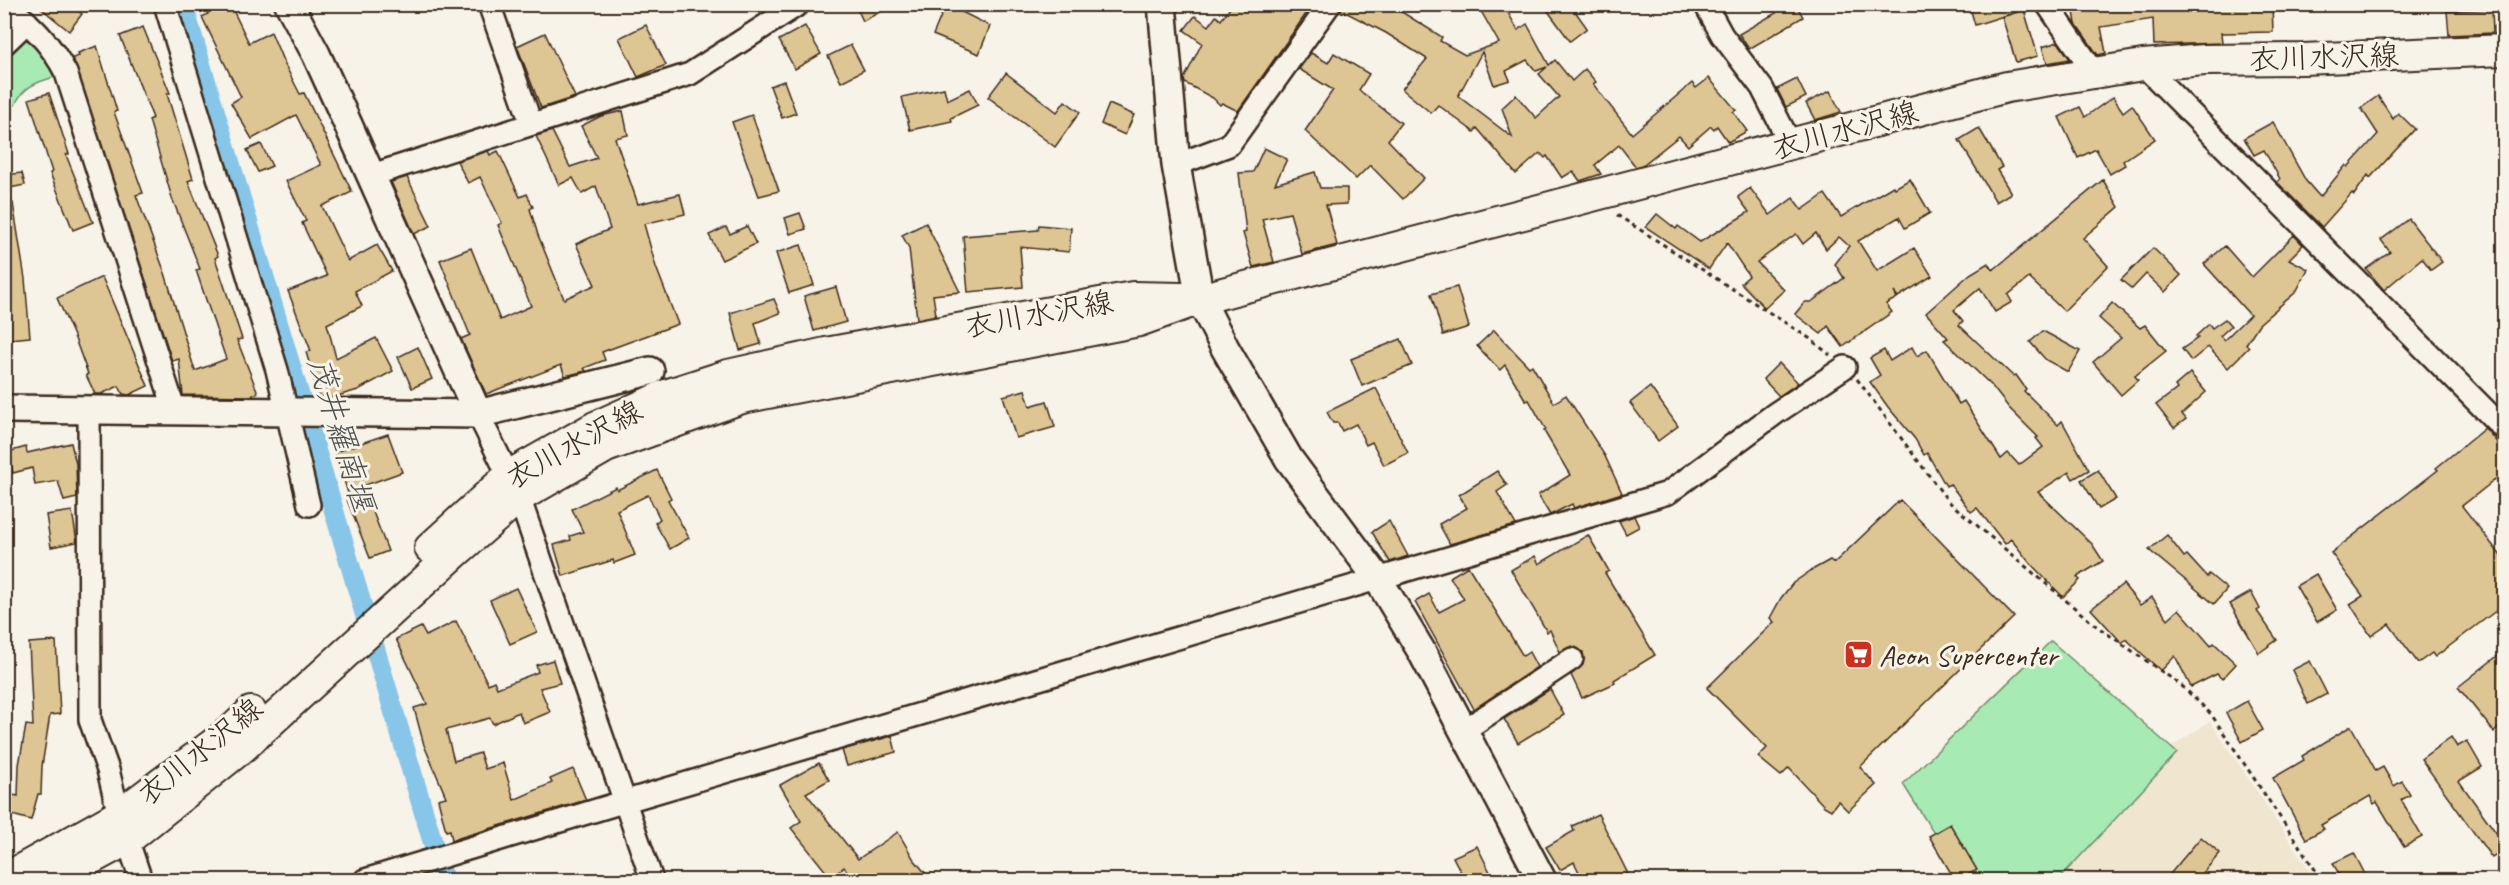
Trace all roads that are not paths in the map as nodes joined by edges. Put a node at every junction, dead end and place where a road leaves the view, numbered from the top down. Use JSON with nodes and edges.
{"nodes":[{"id":1,"x":6,"y":4,"type":"edge"},
{"id":2,"x":165,"y":4,"type":"edge"},
{"id":3,"x":289,"y":4,"type":"edge"},
{"id":4,"x":489,"y":4,"type":"edge"},
{"id":5,"x":799,"y":4,"type":"edge"},
{"id":6,"x":1162,"y":4,"type":"edge"},
{"id":7,"x":1330,"y":4,"type":"edge"},
{"id":8,"x":1705,"y":4,"type":"edge"},
{"id":9,"x":2047,"y":4,"type":"edge"},
{"id":10,"x":27,"y":22,"type":"junction"},
{"id":11,"x":4,"y":44,"type":"edge"},
{"id":12,"x":2505,"y":50,"type":"edge"},
{"id":13,"x":2143,"y":65,"type":"junction"},
{"id":14,"x":2094,"y":72,"type":"junction"},
{"id":15,"x":531,"y":123,"type":"junction"},
{"id":16,"x":1791,"y":145,"type":"junction"},
{"id":17,"x":1176,"y":165,"type":"junction"},
{"id":18,"x":372,"y":175,"type":"junction"},
{"id":19,"x":1200,"y":298,"type":"junction"},
{"id":20,"x":1845,"y":367,"type":"road end"},
{"id":21,"x":650,"y":371,"type":"dead end"},
{"id":22,"x":4,"y":409,"type":"edge"},
{"id":23,"x":89,"y":410,"type":"junction"},
{"id":24,"x":175,"y":411,"type":"junction"},
{"id":25,"x":299,"y":413,"type":"junction"},
{"id":26,"x":478,"y":414,"type":"junction"},
{"id":27,"x":2505,"y":429,"type":"edge"},
{"id":28,"x":514,"y":486,"type":"junction"},
{"id":29,"x":309,"y":505,"type":"dead end"},
{"id":30,"x":1378,"y":579,"type":"junction"},
{"id":31,"x":1572,"y":659,"type":"dead end"},
{"id":32,"x":1463,"y":731,"type":"junction"},
{"id":33,"x":623,"y":802,"type":"junction"},
{"id":34,"x":123,"y":827,"type":"junction"},
{"id":35,"x":4,"y":879,"type":"edge"},
{"id":36,"x":52,"y":880,"type":"edge"},
{"id":37,"x":141,"y":880,"type":"edge"},
{"id":38,"x":365,"y":880,"type":"edge"},
{"id":39,"x":652,"y":880,"type":"edge"},
{"id":40,"x":1542,"y":880,"type":"edge"}],
"edges":[{"from":1,"to":10,"type":"street"},
{"from":2,"to":25,"type":"street"},
{"from":3,"to":18,"type":"street"},
{"from":4,"to":15,"type":"street"},
{"from":5,"to":15,"type":"street"},
{"from":6,"to":17,"type":"street"},
{"from":7,"to":17,"type":"street"},
{"from":8,"to":16,"type":"street"},
{"from":9,"to":14,"type":"street"},
{"from":10,"to":11,"type":"street"},
{"from":10,"to":24,"type":"street"},
{"from":12,"to":13,"type":"main road","name":"衣川水沢線"},
{"from":13,"to":14,"type":"main road","name":"衣川水沢線"},
{"from":13,"to":27,"type":"street"},
{"from":14,"to":16,"type":"main road","name":"衣川水沢線"},
{"from":15,"to":18,"type":"street"},
{"from":16,"to":19,"type":"main road","name":"衣川水沢線"},
{"from":17,"to":19,"type":"street"},
{"from":18,"to":26,"type":"street"},
{"from":19,"to":28,"type":"main road","name":"衣川水沢線"},
{"from":19,"to":30,"type":"street"},
{"from":20,"to":30,"type":"street"},
{"from":21,"to":26,"type":"street"},
{"from":22,"to":23,"type":"street"},
{"from":23,"to":24,"type":"street"},
{"from":23,"to":34,"type":"street"},
{"from":24,"to":25,"type":"street"},
{"from":25,"to":26,"type":"street"},
{"from":25,"to":29,"type":"street"},
{"from":26,"to":28,"type":"street"},
{"from":28,"to":33,"type":"street"},
{"from":28,"to":34,"type":"main road","name":"衣川水沢線"},
{"from":30,"to":32,"type":"street"},
{"from":30,"to":33,"type":"street"},
{"from":31,"to":32,"type":"street"},
{"from":32,"to":40,"type":"street"},
{"from":33,"to":38,"type":"street"},
{"from":33,"to":39,"type":"street"},
{"from":34,"to":35,"type":"main road","name":"衣川水沢線"},
{"from":34,"to":36,"type":"main road","name":"衣川水沢線"},
{"from":34,"to":37,"type":"street"}]}
